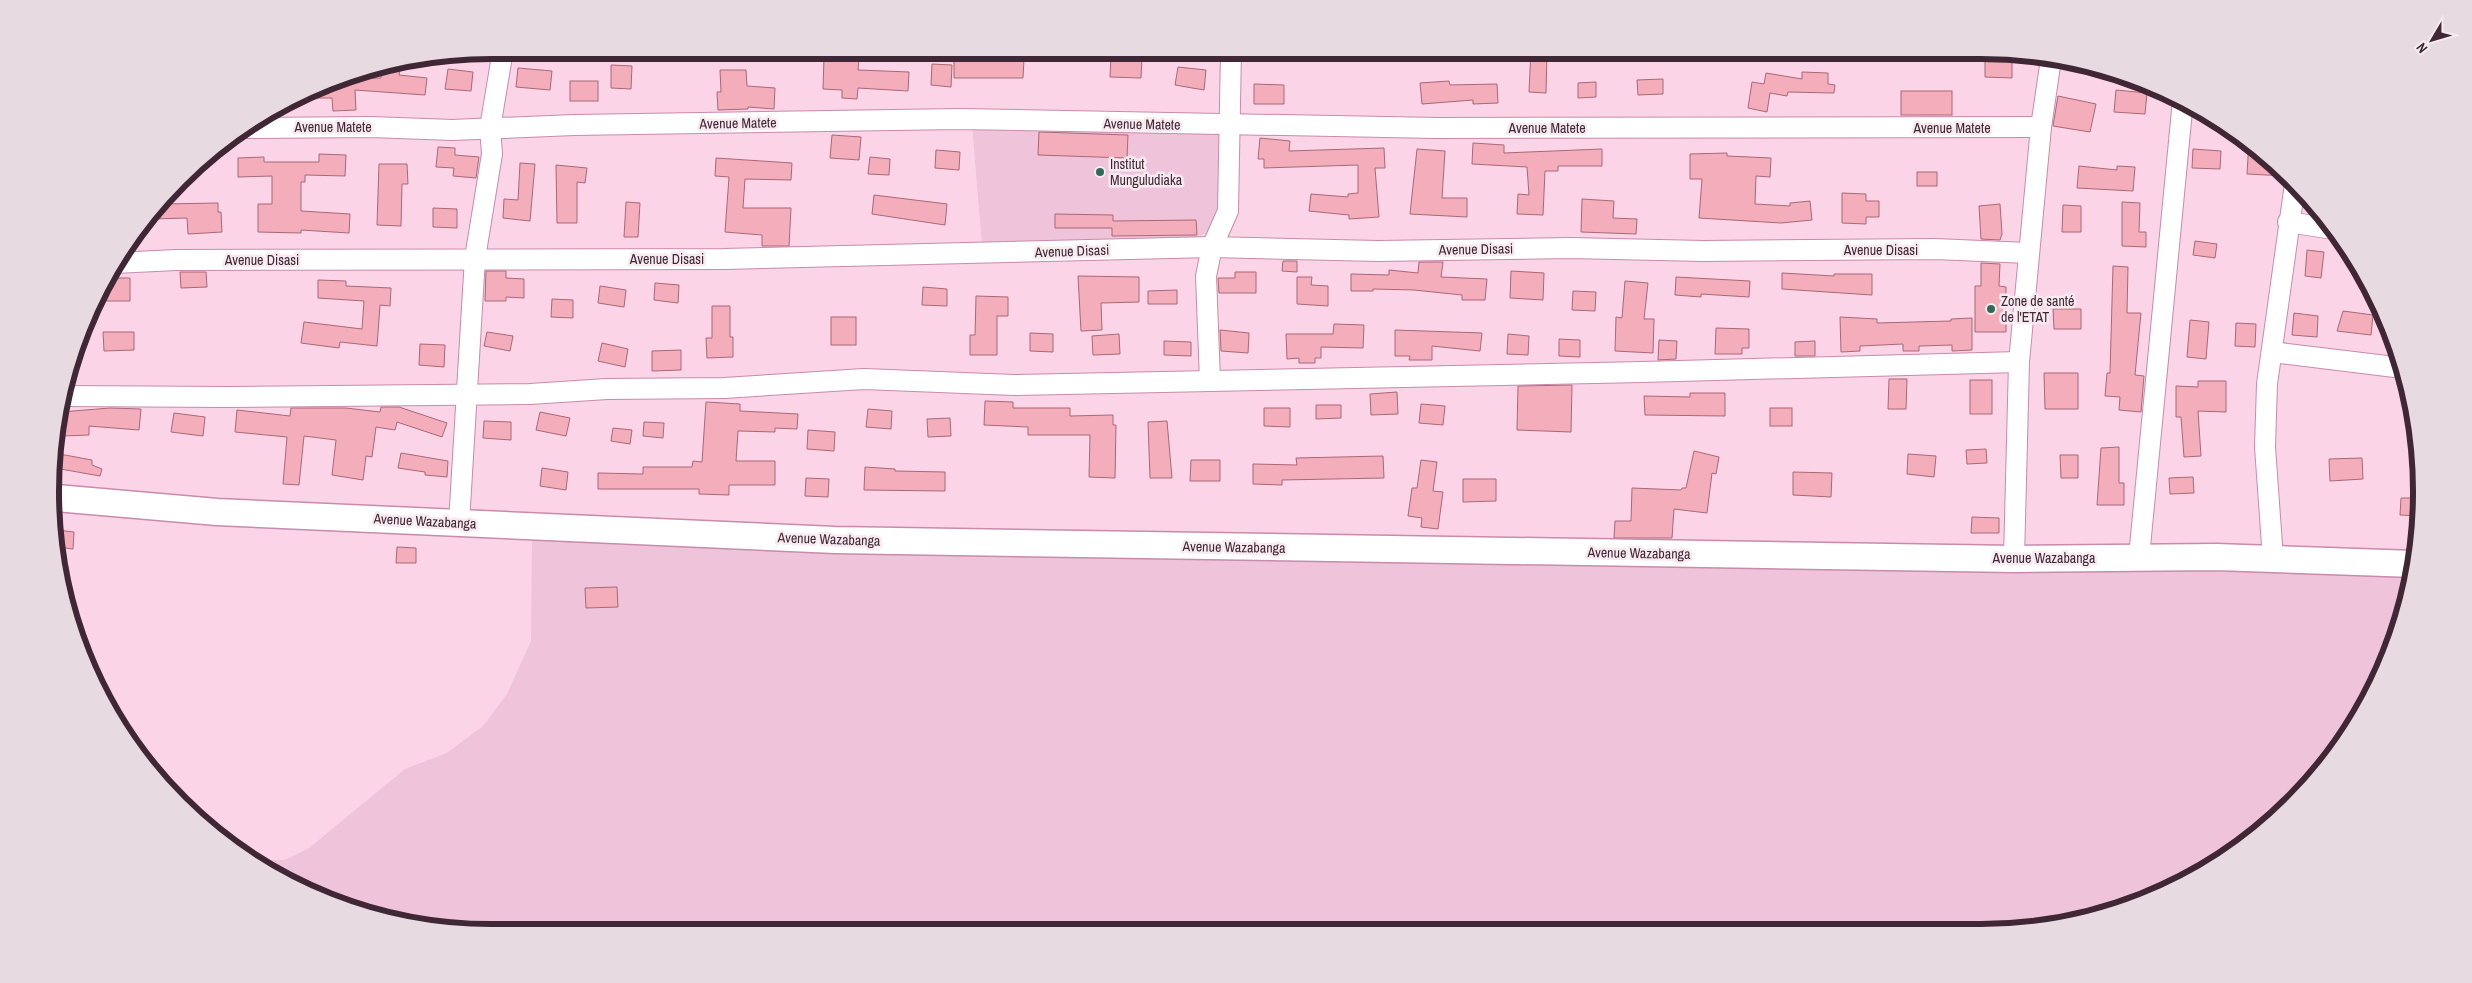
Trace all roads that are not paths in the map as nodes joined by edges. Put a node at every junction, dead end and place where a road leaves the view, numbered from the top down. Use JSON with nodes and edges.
{"nodes":[{"id":1,"x":502,"y":59,"type":"edge"},
{"id":2,"x":1231,"y":59,"type":"edge"},
{"id":3,"x":2050,"y":64,"type":"edge"},
{"id":4,"x":2183,"y":109,"type":"edge"},
{"id":5,"x":1229,"y":126,"type":"junction"},
{"id":6,"x":2041,"y":127,"type":"junction"},
{"id":7,"x":258,"y":128,"type":"edge"},
{"id":8,"x":490,"y":128,"type":"junction"},
{"id":9,"x":2293,"y":191,"type":"edge"},
{"id":10,"x":2288,"y":222,"type":"junction"},
{"id":11,"x":2324,"y":228,"type":"edge"},
{"id":12,"x":1212,"y":247,"type":"junction"},
{"id":13,"x":2028,"y":253,"type":"junction"},
{"id":14,"x":475,"y":258,"type":"junction"},
{"id":15,"x":125,"y":263,"type":"edge"},
{"id":16,"x":2272,"y":352,"type":"junction"},
{"id":17,"x":2020,"y":362,"type":"junction"},
{"id":18,"x":2395,"y":367,"type":"edge"},
{"id":19,"x":1210,"y":381,"type":"junction"},
{"id":20,"x":466,"y":395,"type":"junction"},
{"id":21,"x":69,"y":396,"type":"edge"},
{"id":22,"x":59,"y":498,"type":"edge"},
{"id":23,"x":459,"y":523,"type":"junction"},
{"id":24,"x":2138,"y":557,"type":"junction"},
{"id":25,"x":2014,"y":559,"type":"junction"},
{"id":26,"x":2273,"y":559,"type":"junction"},
{"id":27,"x":2407,"y":564,"type":"edge"}],
"edges":[{"from":1,"to":8,"type":"street"},
{"from":2,"to":5,"type":"street"},
{"from":3,"to":6,"type":"street"},
{"from":4,"to":24,"type":"street"},
{"from":5,"to":6,"type":"street","name":"Avenue Matete"},
{"from":5,"to":8,"type":"street","name":"Avenue Matete"},
{"from":5,"to":12,"type":"street"},
{"from":6,"to":13,"type":"street"},
{"from":7,"to":8,"type":"street","name":"Avenue Matete"},
{"from":8,"to":14,"type":"street"},
{"from":9,"to":10,"type":"street"},
{"from":10,"to":11,"type":"street"},
{"from":10,"to":16,"type":"street"},
{"from":12,"to":13,"type":"street","name":"Avenue Disasi"},
{"from":12,"to":14,"type":"street","name":"Avenue Disasi"},
{"from":12,"to":19,"type":"street"},
{"from":13,"to":17,"type":"street"},
{"from":14,"to":15,"type":"street","name":"Avenue Disasi"},
{"from":14,"to":20,"type":"street"},
{"from":16,"to":18,"type":"street"},
{"from":16,"to":26,"type":"street"},
{"from":17,"to":19,"type":"street"},
{"from":17,"to":25,"type":"street"},
{"from":19,"to":20,"type":"street"},
{"from":20,"to":21,"type":"street"},
{"from":20,"to":23,"type":"street"},
{"from":22,"to":23,"type":"main road","name":"Avenue Wazabanga"},
{"from":23,"to":25,"type":"main road","name":"Avenue Wazabanga"},
{"from":24,"to":25,"type":"main road","name":"Avenue Wazabanga"},
{"from":24,"to":26,"type":"main road","name":"Avenue Wazabanga"},
{"from":26,"to":27,"type":"main road","name":"Avenue Wazabanga"}]}
